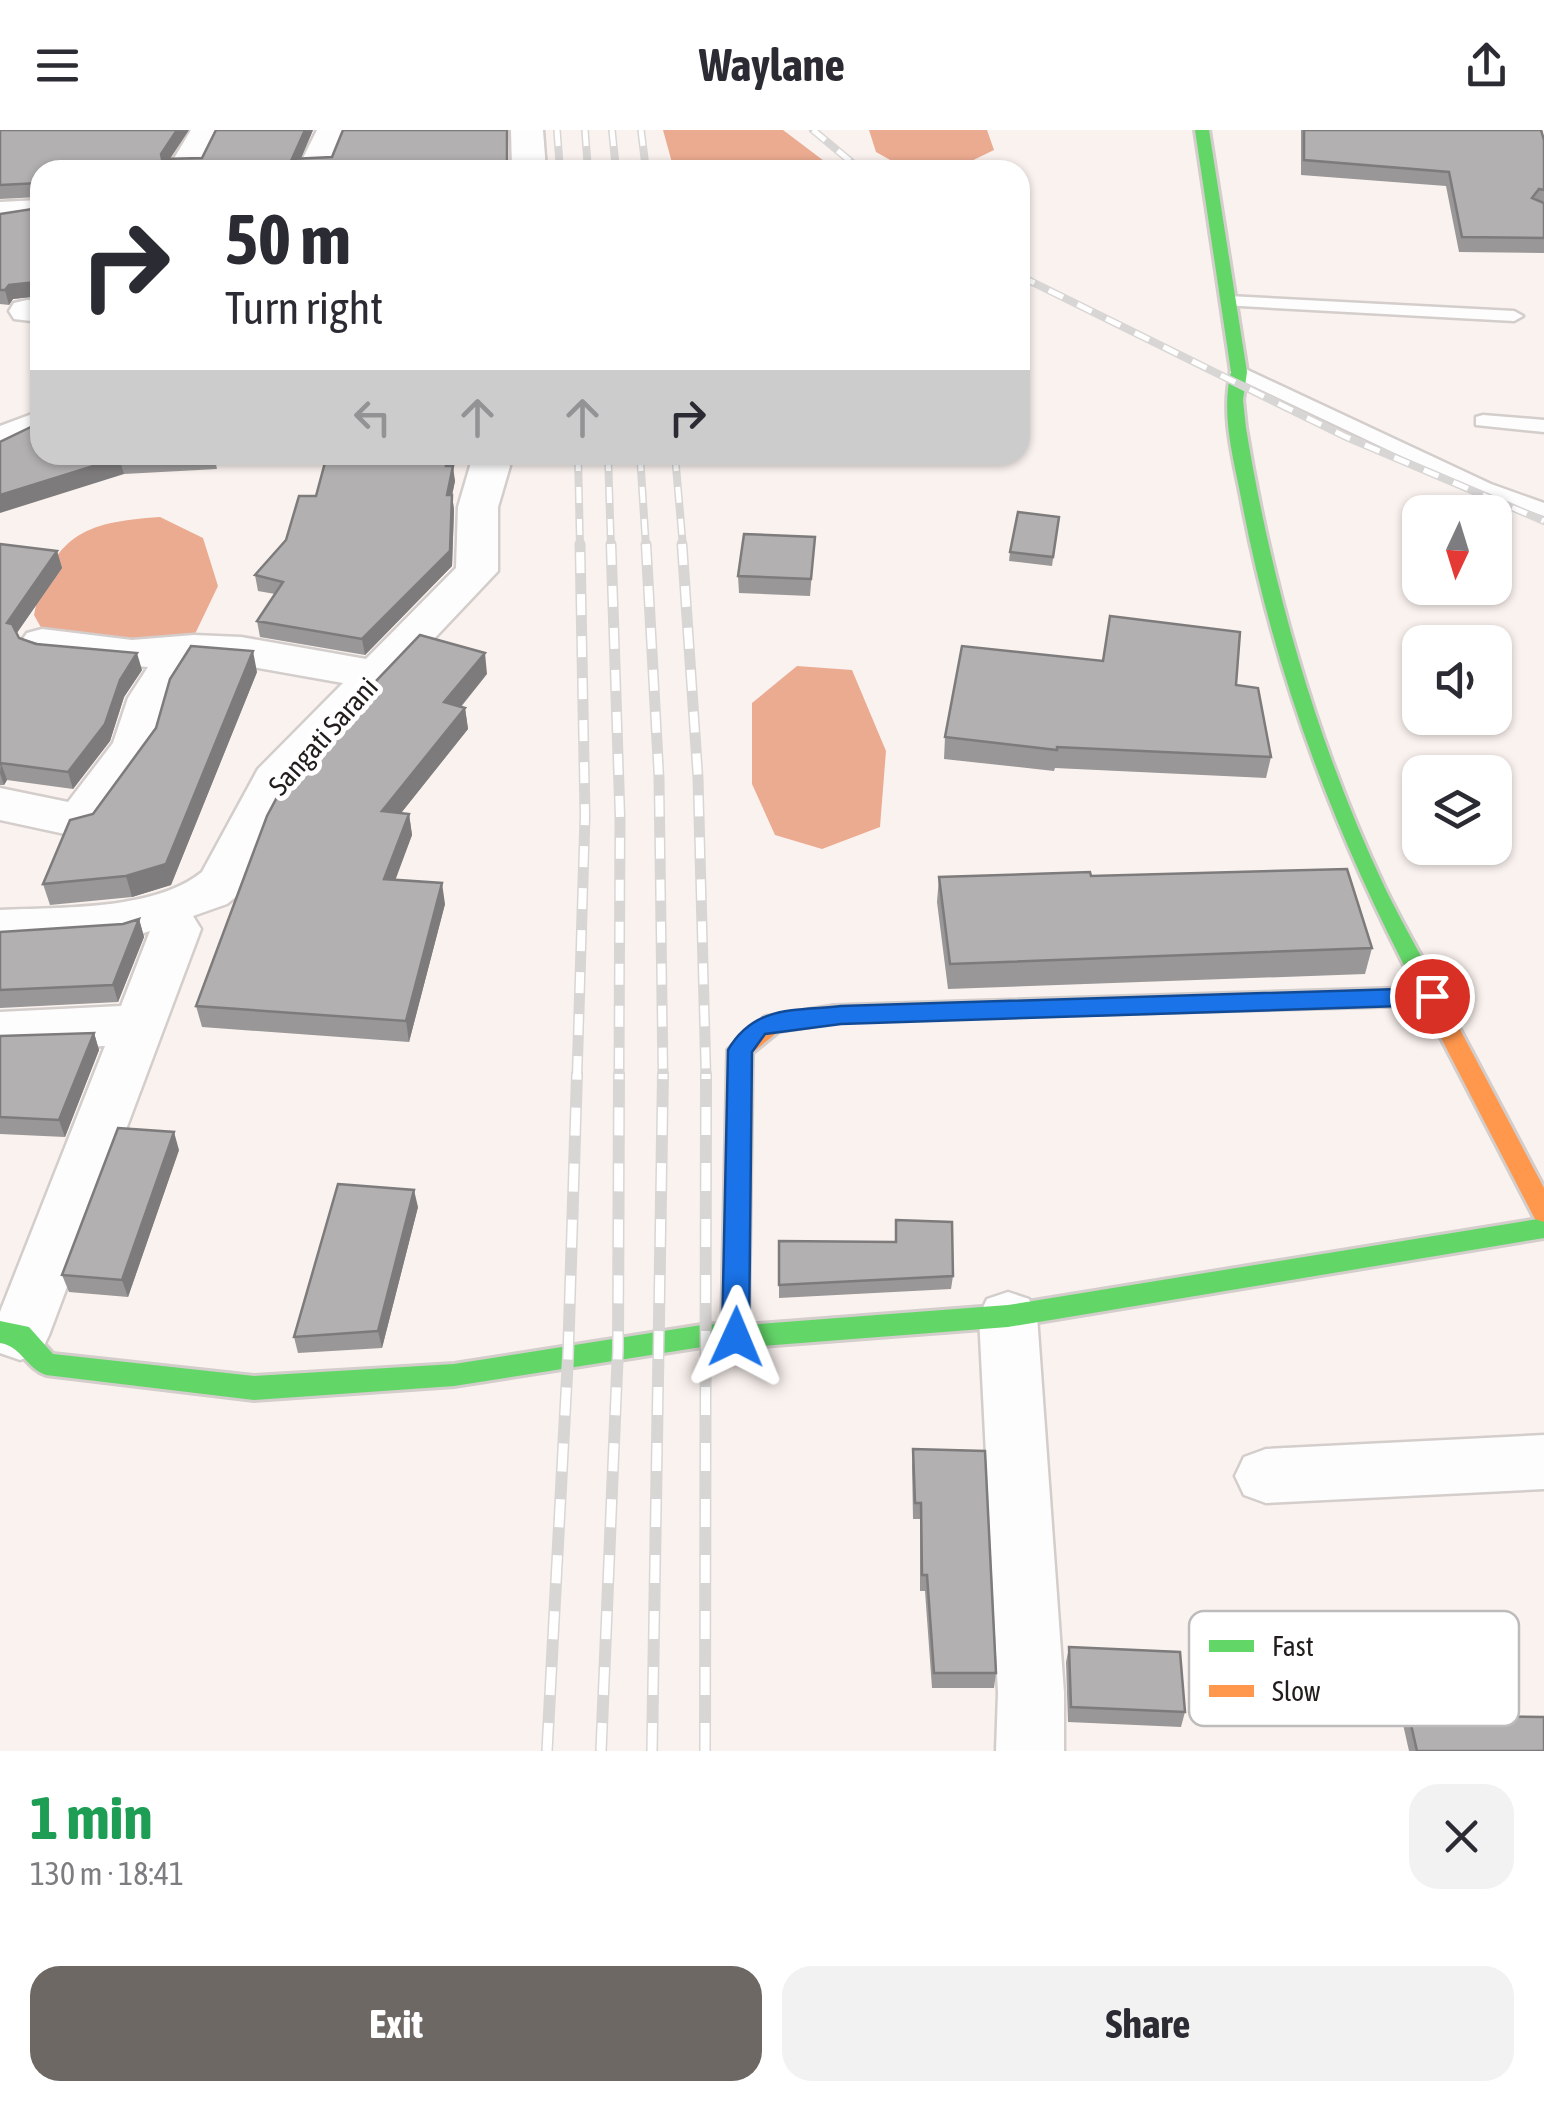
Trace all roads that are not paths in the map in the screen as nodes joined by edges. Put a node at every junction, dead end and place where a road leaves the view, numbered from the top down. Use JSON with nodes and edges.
{"nodes":[{"id":1,"x":208,"y":130,"type":"edge"},
{"id":2,"x":333,"y":130,"type":"edge"},
{"id":3,"x":527,"y":130,"type":"edge"},
{"id":4,"x":1202,"y":130,"type":"edge"},
{"id":5,"x":190,"y":160,"type":"edge"},
{"id":6,"x":319,"y":160,"type":"edge"},
{"id":7,"x":528,"y":160,"type":"edge"},
{"id":8,"x":30,"y":210,"type":"edge"},
{"id":9,"x":0,"y":216,"type":"edge"},
{"id":10,"x":1228,"y":300,"type":"junction"},
{"id":11,"x":1514,"y":316,"type":"dead end"},
{"id":12,"x":1239,"y":372,"type":"junction"},
{"id":13,"x":1483,"y":421,"type":"dead end"},
{"id":14,"x":1544,"y":426,"type":"edge"},
{"id":15,"x":30,"y":428,"type":"edge"},
{"id":16,"x":0,"y":441,"type":"edge"},
{"id":17,"x":490,"y":465,"type":"edge"},
{"id":18,"x":1544,"y":510,"type":"edge"},
{"id":19,"x":42,"y":643,"type":"edge"},
{"id":20,"x":180,"y":651,"type":"junction"},
{"id":21,"x":378,"y":675,"type":"junction"},
{"id":22,"x":0,"y":804,"type":"edge"},
{"id":23,"x":163,"y":908,"type":"junction"},
{"id":24,"x":0,"y":928,"type":"edge"},
{"id":25,"x":1432,"y":996,"type":"junction"},
{"id":26,"x":138,"y":1025,"type":"junction"},
{"id":27,"x":0,"y":1031,"type":"edge"},
{"id":28,"x":1544,"y":1212,"type":"edge"},
{"id":29,"x":1544,"y":1228,"type":"edge"},
{"id":30,"x":1008,"y":1316,"type":"junction"},
{"id":31,"x":10,"y":1333,"type":"edge"},
{"id":32,"x":736,"y":1337,"type":"junction"},
{"id":33,"x":1544,"y":1462,"type":"edge"},
{"id":34,"x":1266,"y":1476,"type":"dead end"},
{"id":35,"x":1030,"y":1751,"type":"edge"}],
"edges":[{"from":1,"to":5,"type":"street"},
{"from":2,"to":6,"type":"street"},
{"from":3,"to":7,"type":"street"},
{"from":4,"to":10,"type":"street"},
{"from":8,"to":9,"type":"street"},
{"from":10,"to":11,"type":"lane"},
{"from":10,"to":12,"type":"street"},
{"from":12,"to":18,"type":"lane"},
{"from":12,"to":25,"type":"street"},
{"from":13,"to":14,"type":"lane"},
{"from":15,"to":16,"type":"street"},
{"from":17,"to":21,"type":"street","name":"Sangati Sarani"},
{"from":19,"to":20,"type":"street"},
{"from":20,"to":21,"type":"street"},
{"from":20,"to":22,"type":"street"},
{"from":21,"to":23,"type":"street","name":"Sangati Sarani"},
{"from":23,"to":24,"type":"street","name":"Sangati Sarani"},
{"from":23,"to":26,"type":"street"},
{"from":25,"to":28,"type":"street"},
{"from":25,"to":32,"type":"street"},
{"from":26,"to":27,"type":"street"},
{"from":26,"to":31,"type":"street"},
{"from":29,"to":30,"type":"street"},
{"from":30,"to":32,"type":"street"},
{"from":30,"to":35,"type":"street"},
{"from":31,"to":32,"type":"street"},
{"from":33,"to":34,"type":"street"}]}
